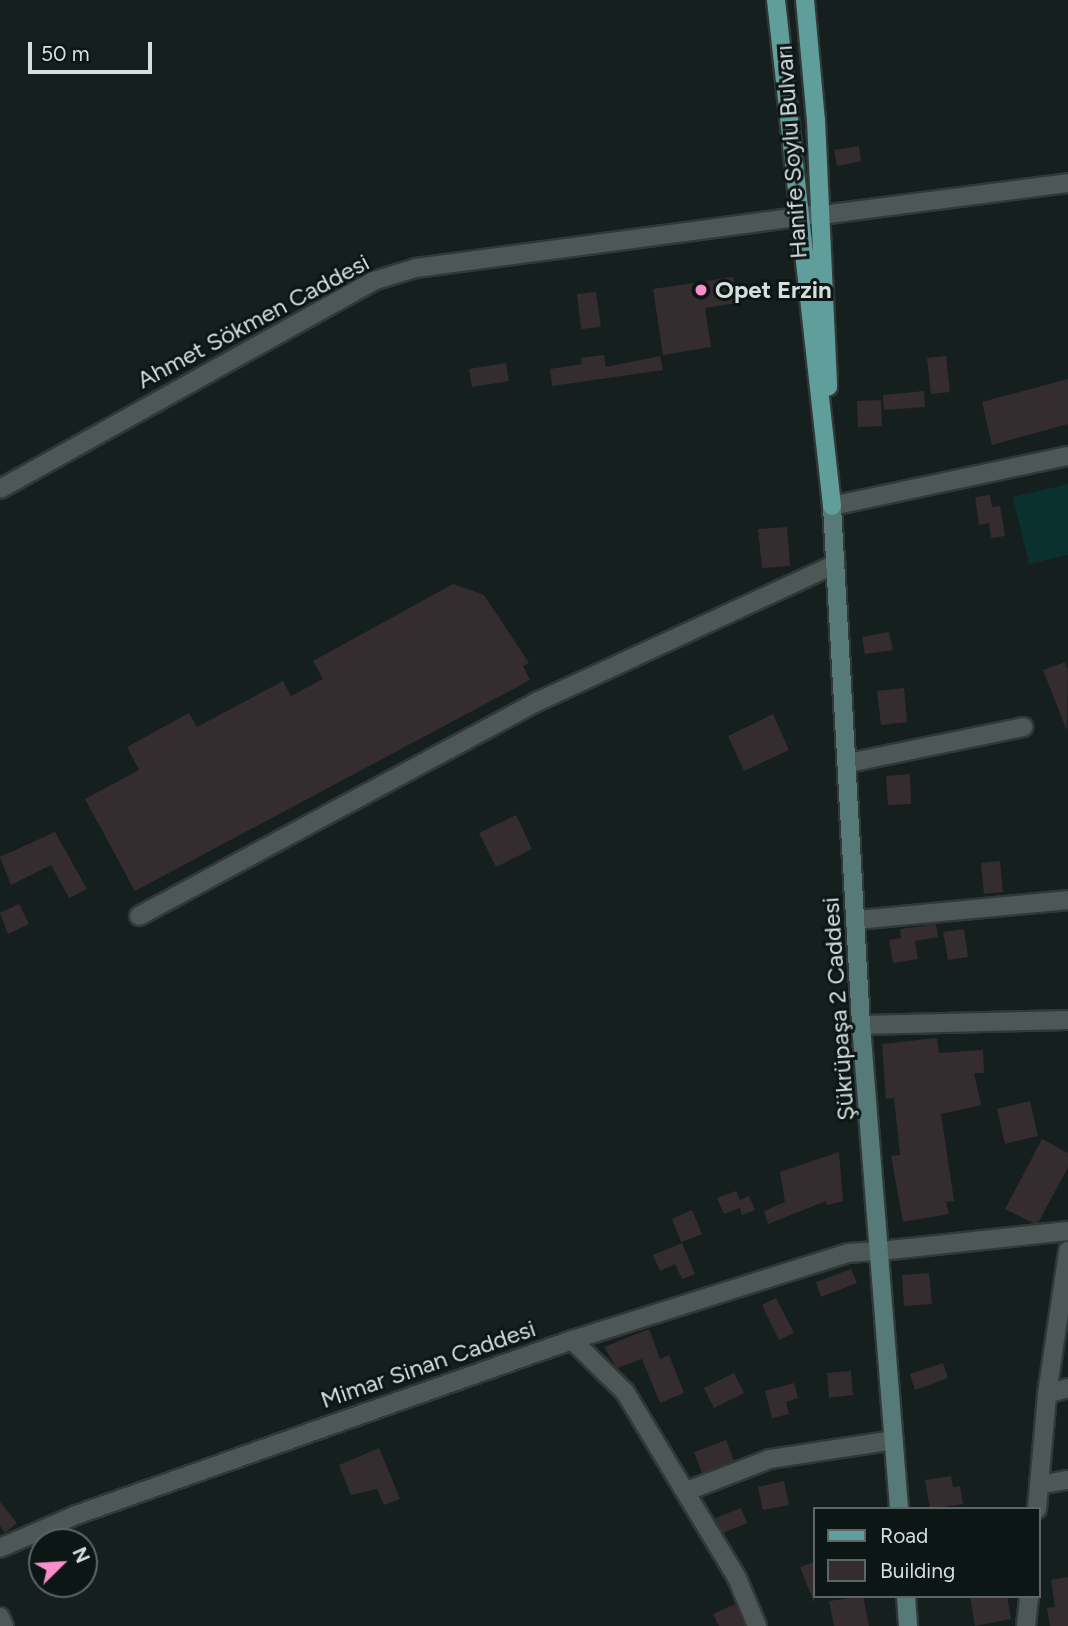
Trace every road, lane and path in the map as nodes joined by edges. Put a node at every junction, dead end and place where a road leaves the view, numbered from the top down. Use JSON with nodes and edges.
{"nodes":[{"id":1,"x":776,"y":0,"type":"edge"},
{"id":2,"x":805,"y":0,"type":"edge"},
{"id":3,"x":1068,"y":183,"type":"edge"},
{"id":4,"x":797,"y":215,"type":"junction"},
{"id":5,"x":822,"y":215,"type":"junction"},
{"id":6,"x":1068,"y":456,"type":"edge"},
{"id":7,"x":0,"y":489,"type":"edge"},
{"id":8,"x":832,"y":506,"type":"junction"},
{"id":9,"x":836,"y":564,"type":"junction"},
{"id":10,"x":1023,"y":727,"type":"dead end"},
{"id":11,"x":848,"y":763,"type":"junction"},
{"id":12,"x":1068,"y":900,"type":"edge"},
{"id":13,"x":139,"y":916,"type":"dead end"},
{"id":14,"x":856,"y":920,"type":"junction"},
{"id":15,"x":1068,"y":1020,"type":"edge"},
{"id":16,"x":861,"y":1024,"type":"junction"},
{"id":17,"x":1068,"y":1231,"type":"edge"},
{"id":18,"x":880,"y":1251,"type":"junction"},
{"id":19,"x":1068,"y":1251,"type":"edge"},
{"id":20,"x":1063,"y":1298,"type":"edge"},
{"id":21,"x":572,"y":1340,"type":"junction"},
{"id":22,"x":1068,"y":1388,"type":"edge"},
{"id":23,"x":1047,"y":1394,"type":"junction"},
{"id":24,"x":894,"y":1440,"type":"junction"},
{"id":25,"x":1068,"y":1480,"type":"edge"},
{"id":26,"x":1039,"y":1485,"type":"junction"},
{"id":27,"x":687,"y":1492,"type":"junction"},
{"id":28,"x":899,"y":1507,"type":"edge"},
{"id":29,"x":1037,"y":1507,"type":"edge"},
{"id":30,"x":0,"y":1548,"type":"edge"},
{"id":31,"x":905,"y":1598,"type":"edge"},
{"id":32,"x":1029,"y":1598,"type":"edge"},
{"id":33,"x":0,"y":1617,"type":"edge"},
{"id":34,"x":4,"y":1626,"type":"edge"},
{"id":35,"x":757,"y":1626,"type":"edge"},
{"id":36,"x":908,"y":1626,"type":"edge"},
{"id":37,"x":1026,"y":1626,"type":"edge"}],
"edges":[{"from":1,"to":4,"type":"main road","name":"Hanife Soylu Bulvarı"},
{"from":2,"to":5,"type":"main road","name":"Hanife Soylu Bulvarı"},
{"from":3,"to":5,"type":"street","name":"Ahmet Sökmen Caddesi"},
{"from":4,"to":5,"type":"street","name":"Ahmet Sökmen Caddesi"},
{"from":4,"to":7,"type":"street","name":"Ahmet Sökmen Caddesi"},
{"from":4,"to":8,"type":"main road","name":"Hanife Soylu Bulvarı"},
{"from":5,"to":8,"type":"main road","name":"Hanife Soylu Bulvarı"},
{"from":6,"to":8,"type":"street"},
{"from":8,"to":9,"type":"main road","name":"Şükrüpaşa 2 Caddesi"},
{"from":9,"to":11,"type":"main road","name":"Şükrüpaşa 2 Caddesi"},
{"from":9,"to":13,"type":"street"},
{"from":10,"to":11,"type":"street"},
{"from":11,"to":14,"type":"main road","name":"Şükrüpaşa 2 Caddesi"},
{"from":12,"to":14,"type":"street"},
{"from":14,"to":16,"type":"main road","name":"Şükrüpaşa 2 Caddesi"},
{"from":15,"to":16,"type":"street"},
{"from":16,"to":18,"type":"main road","name":"Şükrüpaşa 2 Caddesi"},
{"from":17,"to":18,"type":"street","name":"Mimar Sinan Caddesi"},
{"from":18,"to":21,"type":"street","name":"Mimar Sinan Caddesi"},
{"from":18,"to":24,"type":"main road","name":"Şükrüpaşa 2 Caddesi"},
{"from":19,"to":20,"type":"street"},
{"from":20,"to":23,"type":"street"},
{"from":21,"to":27,"type":"street"},
{"from":21,"to":30,"type":"street","name":"Mimar Sinan Caddesi"},
{"from":22,"to":23,"type":"street"},
{"from":23,"to":26,"type":"street"},
{"from":24,"to":27,"type":"street"},
{"from":24,"to":28,"type":"main road","name":"Şükrüpaşa 2 Caddesi"},
{"from":25,"to":26,"type":"street"},
{"from":26,"to":29,"type":"street"},
{"from":27,"to":35,"type":"street"},
{"from":31,"to":36,"type":"main road"},
{"from":32,"to":37,"type":"street"},
{"from":33,"to":34,"type":"street"}]}
